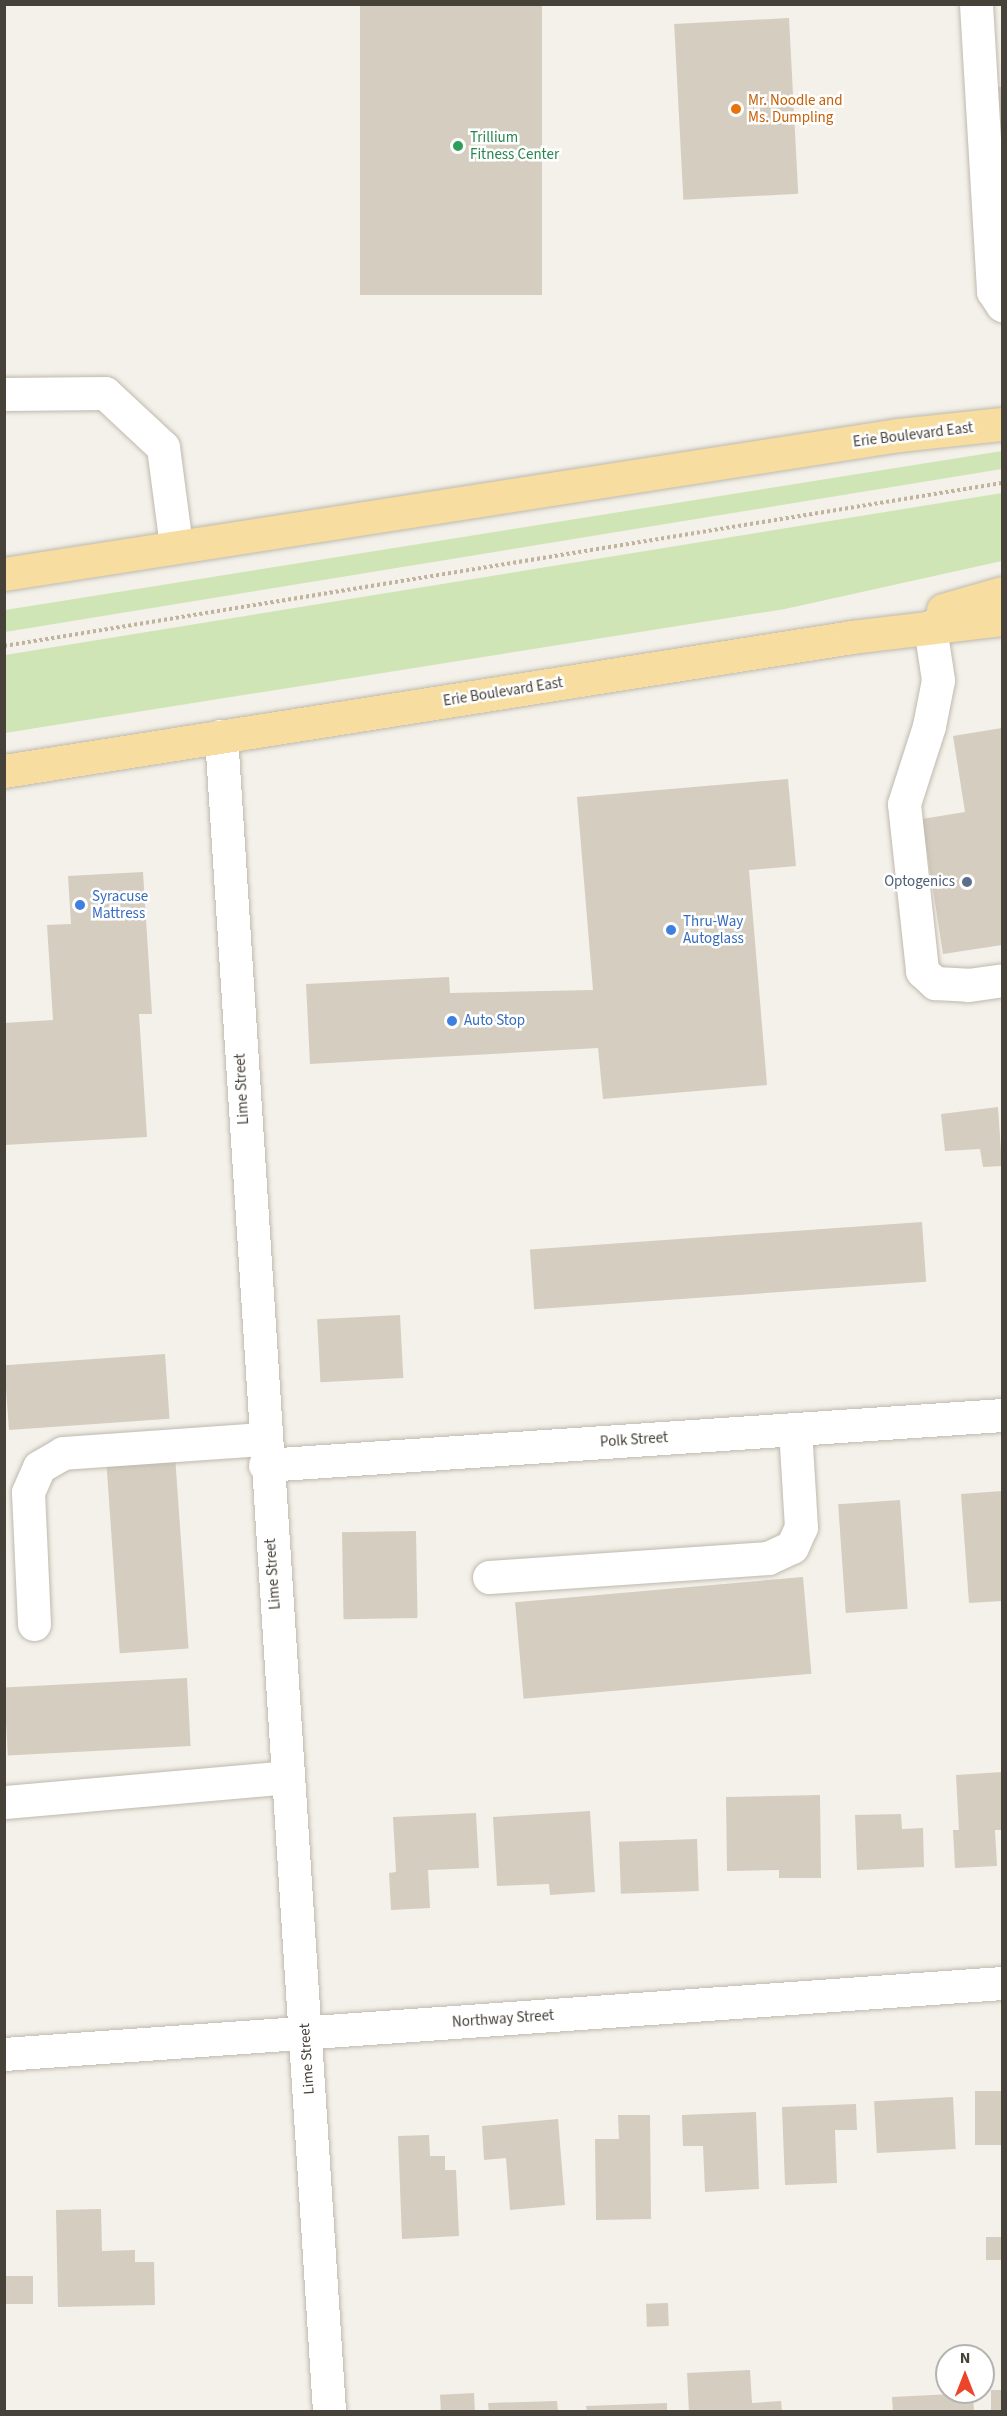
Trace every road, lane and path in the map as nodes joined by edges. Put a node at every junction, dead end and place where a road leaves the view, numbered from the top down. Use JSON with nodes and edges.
{"nodes":[{"id":1,"x":976,"y":4,"type":"edge"},
{"id":2,"x":1002,"y":305,"type":"edge"},
{"id":3,"x":4,"y":394,"type":"edge"},
{"id":4,"x":1002,"y":424,"type":"edge"},
{"id":5,"x":1002,"y":483,"type":"edge"},
{"id":6,"x":176,"y":546,"type":"junction"},
{"id":7,"x":4,"y":574,"type":"edge"},
{"id":8,"x":1002,"y":593,"type":"edge"},
{"id":9,"x":1002,"y":619,"type":"edge"},
{"id":10,"x":930,"y":627,"type":"junction"},
{"id":11,"x":852,"y":637,"type":"junction"},
{"id":12,"x":4,"y":646,"type":"edge"},
{"id":13,"x":221,"y":736,"type":"junction"},
{"id":14,"x":4,"y":771,"type":"edge"},
{"id":15,"x":1002,"y":980,"type":"edge"},
{"id":16,"x":1002,"y":1415,"type":"edge"},
{"id":17,"x":795,"y":1429,"type":"junction"},
{"id":18,"x":265,"y":1452,"type":"junction"},
{"id":19,"x":489,"y":1577,"type":"dead end"},
{"id":20,"x":34,"y":1624,"type":"dead end"},
{"id":21,"x":287,"y":1777,"type":"junction"},
{"id":22,"x":4,"y":1802,"type":"edge"},
{"id":23,"x":1002,"y":1983,"type":"edge"},
{"id":24,"x":305,"y":2033,"type":"junction"},
{"id":25,"x":4,"y":2054,"type":"edge"},
{"id":26,"x":329,"y":2412,"type":"edge"}],
"edges":[{"from":1,"to":2,"type":"street"},
{"from":3,"to":6,"type":"street"},
{"from":4,"to":6,"type":"main road","name":"Erie Boulevard East"},
{"from":5,"to":12,"type":"path"},
{"from":6,"to":7,"type":"main road","name":"Erie Boulevard East"},
{"from":8,"to":11,"type":"main road"},
{"from":9,"to":10,"type":"main road","name":"Erie Boulevard East"},
{"from":10,"to":11,"type":"main road","name":"Erie Boulevard East"},
{"from":10,"to":15,"type":"street"},
{"from":11,"to":13,"type":"main road","name":"Erie Boulevard East"},
{"from":13,"to":14,"type":"main road","name":"Erie Boulevard East"},
{"from":13,"to":18,"type":"street","name":"Lime Street"},
{"from":16,"to":17,"type":"street","name":"Polk Street"},
{"from":17,"to":18,"type":"street","name":"Polk Street"},
{"from":17,"to":19,"type":"street"},
{"from":18,"to":20,"type":"street","name":"Polk Street"},
{"from":18,"to":21,"type":"street","name":"Lime Street"},
{"from":21,"to":22,"type":"street"},
{"from":21,"to":24,"type":"street","name":"Lime Street"},
{"from":23,"to":24,"type":"street","name":"Northway Street"},
{"from":24,"to":25,"type":"street","name":"Northway Street"},
{"from":24,"to":26,"type":"street","name":"Lime Street"}]}
